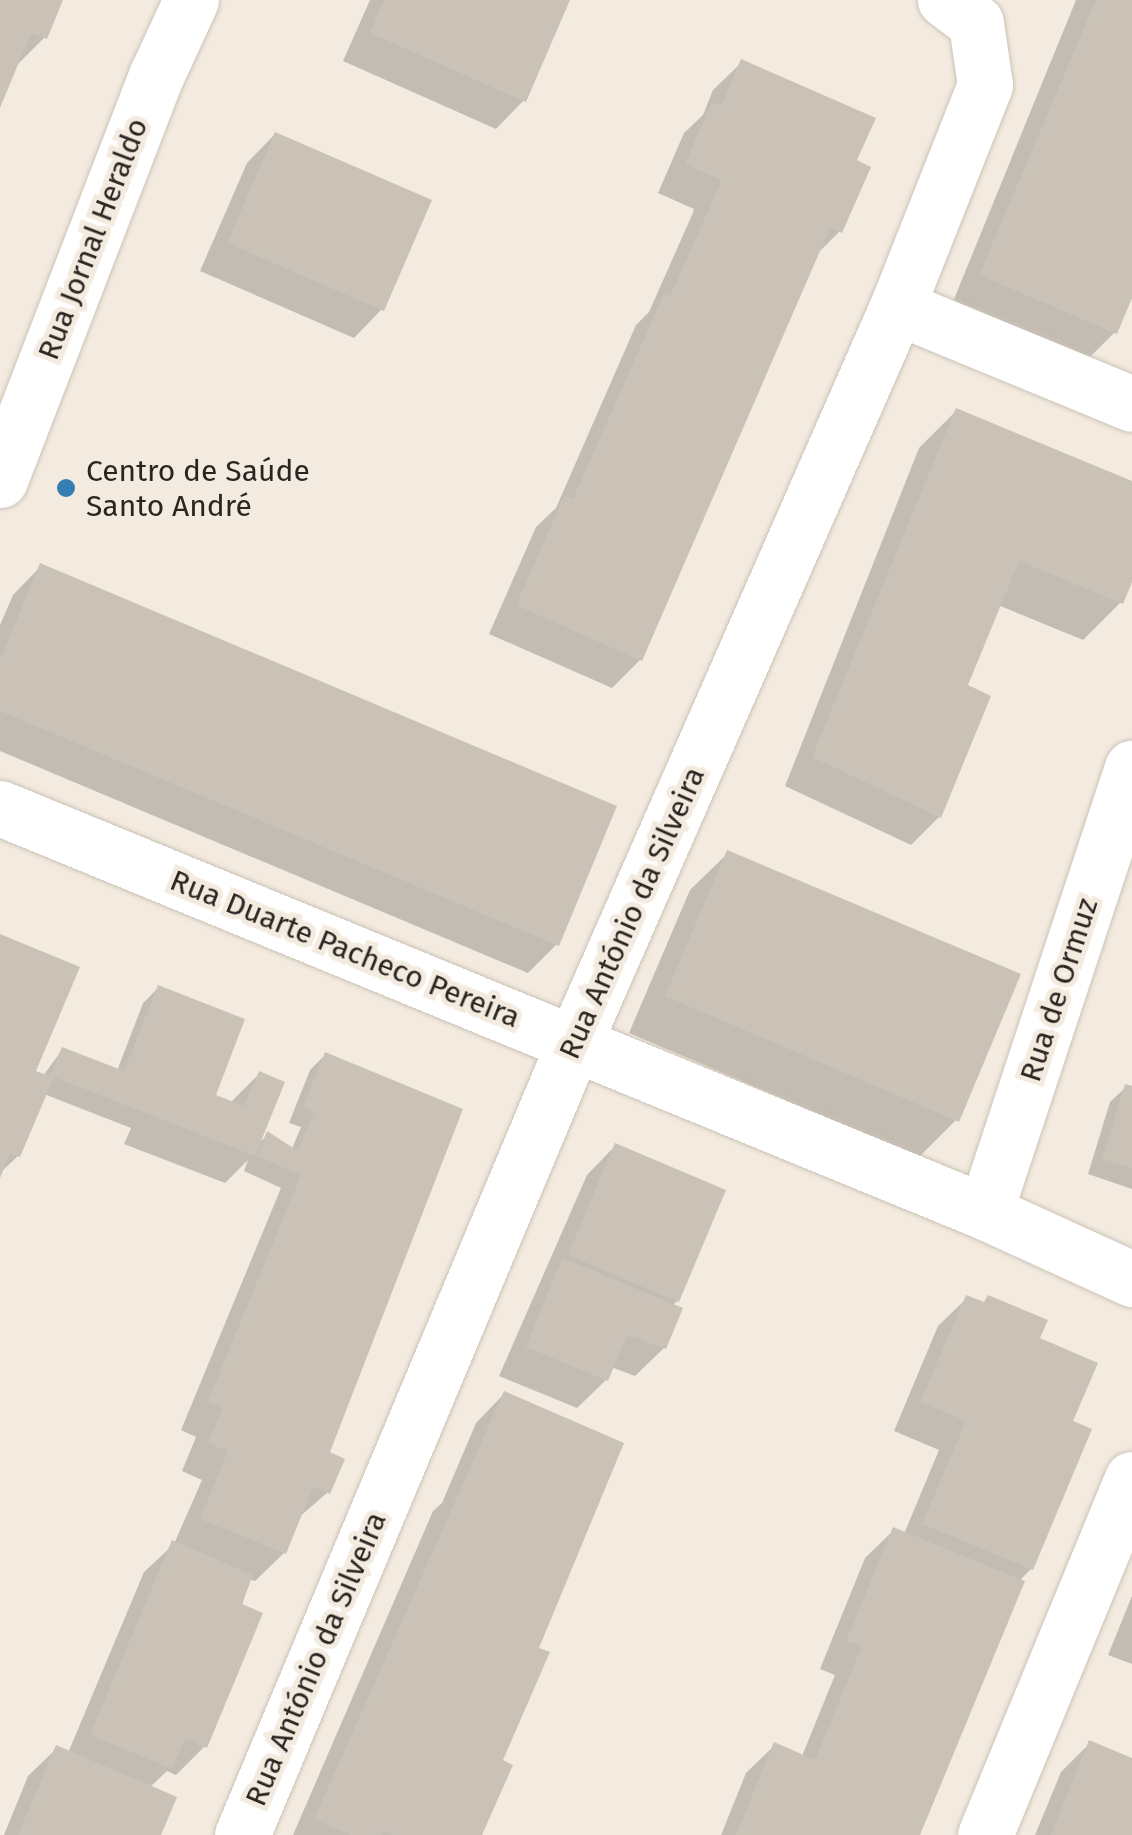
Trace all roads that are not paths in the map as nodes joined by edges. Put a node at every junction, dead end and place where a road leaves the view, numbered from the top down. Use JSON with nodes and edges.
{"nodes":[{"id":1,"x":192,"y":0,"type":"edge"},
{"id":2,"x":945,"y":0,"type":"edge"},
{"id":3,"x":897,"y":307,"type":"junction"},
{"id":4,"x":1132,"y":404,"type":"edge"},
{"id":5,"x":0,"y":480,"type":"edge"},
{"id":6,"x":1132,"y":768,"type":"edge"},
{"id":7,"x":0,"y":808,"type":"edge"},
{"id":8,"x":574,"y":1043,"type":"junction"},
{"id":9,"x":986,"y":1212,"type":"junction"},
{"id":10,"x":1132,"y":1279,"type":"edge"},
{"id":11,"x":1132,"y":1479,"type":"edge"},
{"id":12,"x":242,"y":1835,"type":"edge"},
{"id":13,"x":985,"y":1835,"type":"edge"}],
"edges":[{"from":1,"to":5,"type":"street","name":"Rua Jornal Heraldo"},
{"from":2,"to":3,"type":"street","name":"Rua António da Silveira"},
{"from":3,"to":4,"type":"street"},
{"from":3,"to":8,"type":"street","name":"Rua António da Silveira"},
{"from":6,"to":9,"type":"street","name":"Rua de Ormuz"},
{"from":7,"to":8,"type":"street","name":"Rua Duarte Pacheco Pereira"},
{"from":8,"to":9,"type":"street","name":"Rua Duarte Pacheco Pereira"},
{"from":8,"to":12,"type":"street","name":"Rua António da Silveira"},
{"from":9,"to":10,"type":"street","name":"Rua Duarte Pacheco Pereira"},
{"from":11,"to":13,"type":"street"}]}
